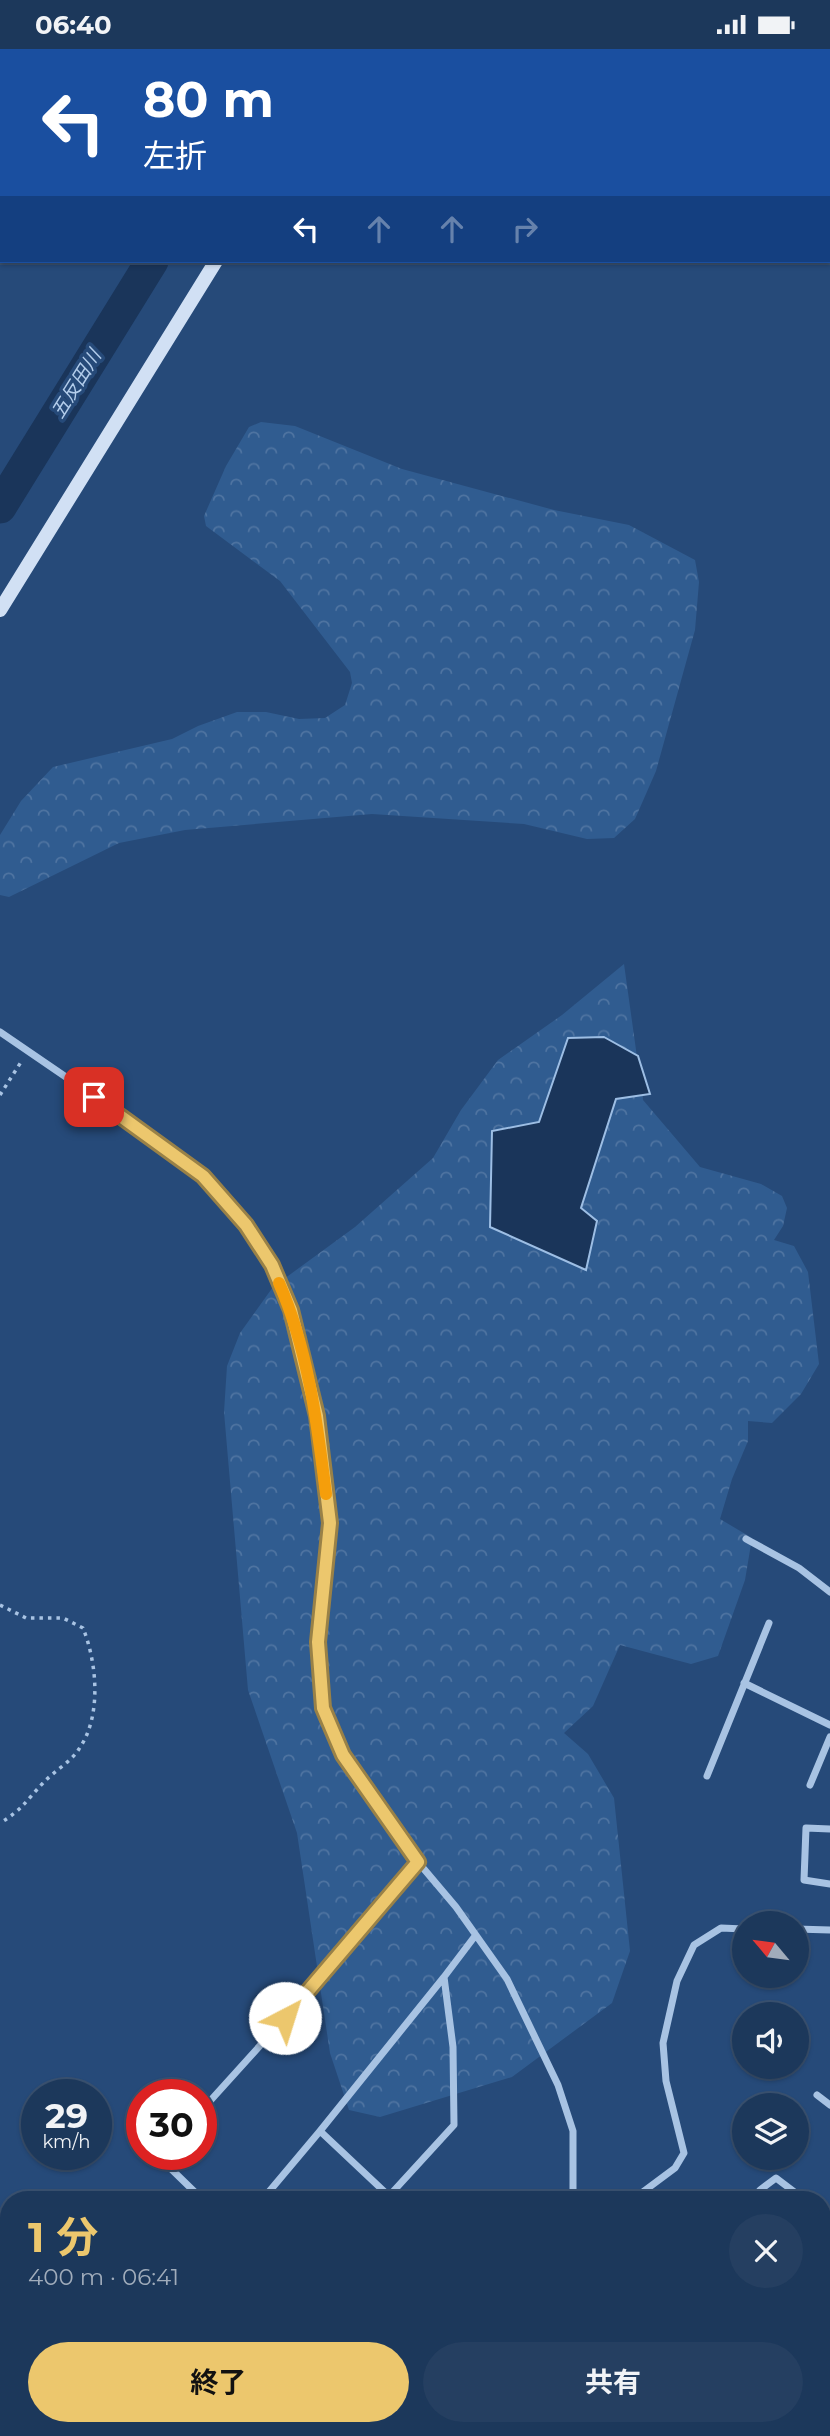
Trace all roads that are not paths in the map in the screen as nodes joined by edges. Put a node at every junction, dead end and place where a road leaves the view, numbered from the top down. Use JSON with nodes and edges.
{"nodes":[{"id":1,"x":214,"y":263,"type":"edge"},
{"id":2,"x":0,"y":610,"type":"edge"},
{"id":3,"x":0,"y":1032,"type":"edge"},
{"id":4,"x":746,"y":1539,"type":"dead end"},
{"id":5,"x":830,"y":1592,"type":"edge"},
{"id":6,"x":769,"y":1623,"type":"dead end"},
{"id":7,"x":744,"y":1683,"type":"junction"},
{"id":8,"x":830,"y":1725,"type":"edge"},
{"id":9,"x":830,"y":1737,"type":"edge"},
{"id":10,"x":707,"y":1776,"type":"dead end"},
{"id":11,"x":810,"y":1785,"type":"dead end"},
{"id":12,"x":830,"y":1829,"type":"edge"},
{"id":13,"x":418,"y":1862,"type":"junction"},
{"id":14,"x":830,"y":1884,"type":"edge"},
{"id":15,"x":732,"y":1928,"type":"edge"},
{"id":16,"x":809,"y":1929,"type":"edge"},
{"id":17,"x":830,"y":1930,"type":"edge"},
{"id":18,"x":475,"y":1936,"type":"junction"},
{"id":19,"x":444,"y":1977,"type":"junction"},
{"id":20,"x":217,"y":2093,"type":"edge"},
{"id":21,"x":817,"y":2095,"type":"dead end"},
{"id":22,"x":830,"y":2105,"type":"edge"},
{"id":23,"x":320,"y":2131,"type":"junction"},
{"id":24,"x":172,"y":2170,"type":"edge"},
{"id":25,"x":760,"y":2190,"type":"dead end"},
{"id":26,"x":194,"y":2191,"type":"edge"},
{"id":27,"x":270,"y":2191,"type":"edge"},
{"id":28,"x":384,"y":2191,"type":"edge"},
{"id":29,"x":394,"y":2191,"type":"edge"},
{"id":30,"x":573,"y":2191,"type":"edge"},
{"id":31,"x":644,"y":2191,"type":"edge"},
{"id":32,"x":793,"y":2191,"type":"edge"}],
"edges":[{"from":1,"to":2,"type":"street"},
{"from":3,"to":13,"type":"street"},
{"from":4,"to":5,"type":"street"},
{"from":6,"to":7,"type":"street"},
{"from":7,"to":8,"type":"street"},
{"from":7,"to":10,"type":"street"},
{"from":9,"to":11,"type":"street"},
{"from":12,"to":14,"type":"street"},
{"from":13,"to":18,"type":"street"},
{"from":13,"to":20,"type":"street"},
{"from":15,"to":31,"type":"street"},
{"from":16,"to":17,"type":"street"},
{"from":18,"to":19,"type":"street"},
{"from":18,"to":30,"type":"street"},
{"from":19,"to":23,"type":"street"},
{"from":19,"to":29,"type":"street"},
{"from":21,"to":22,"type":"street"},
{"from":23,"to":27,"type":"street"},
{"from":23,"to":28,"type":"street"},
{"from":24,"to":26,"type":"street"},
{"from":25,"to":32,"type":"street"}]}
